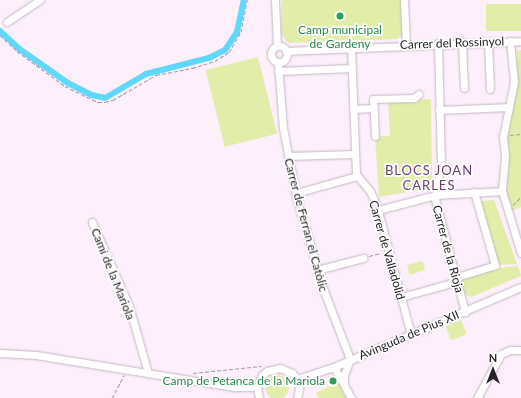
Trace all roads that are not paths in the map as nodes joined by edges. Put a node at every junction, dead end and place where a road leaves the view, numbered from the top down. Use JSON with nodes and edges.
{"nodes":[{"id":1,"x":40,"y":0,"type":"edge"},
{"id":2,"x":275,"y":0,"type":"edge"},
{"id":3,"x":404,"y":0,"type":"edge"},
{"id":4,"x":7,"y":22,"type":"dead end"},
{"id":5,"x":510,"y":41,"type":"junction"},
{"id":6,"x":521,"y":41,"type":"edge"},
{"id":7,"x":462,"y":42,"type":"junction"},
{"id":8,"x":488,"y":42,"type":"junction"},
{"id":9,"x":438,"y":43,"type":"junction"},
{"id":10,"x":406,"y":44,"type":"junction"},
{"id":11,"x":277,"y":46,"type":"junction"},
{"id":12,"x":351,"y":48,"type":"junction"},
{"id":13,"x":286,"y":52,"type":"junction"},
{"id":14,"x":278,"y":62,"type":"junction"},
{"id":15,"x":352,"y":68,"type":"junction"},
{"id":16,"x":278,"y":71,"type":"junction"},
{"id":17,"x":464,"y":88,"type":"dead end"},
{"id":18,"x":490,"y":89,"type":"dead end"},
{"id":19,"x":420,"y":94,"type":"dead end"},
{"id":20,"x":509,"y":107,"type":"junction"},
{"id":21,"x":374,"y":108,"type":"junction"},
{"id":22,"x":353,"y":109,"type":"junction"},
{"id":23,"x":439,"y":110,"type":"junction"},
{"id":24,"x":375,"y":136,"type":"dead end"},
{"id":25,"x":355,"y":154,"type":"junction"},
{"id":26,"x":288,"y":156,"type":"junction"},
{"id":27,"x":357,"y":176,"type":"junction"},
{"id":28,"x":502,"y":191,"type":"junction"},
{"id":29,"x":474,"y":192,"type":"junction"},
{"id":30,"x":296,"y":193,"type":"junction"},
{"id":31,"x":436,"y":195,"type":"junction"},
{"id":32,"x":378,"y":210,"type":"junction"},
{"id":33,"x":92,"y":222,"type":"dead end"},
{"id":34,"x":521,"y":253,"type":"edge"},
{"id":35,"x":363,"y":258,"type":"road end"},
{"id":36,"x":317,"y":270,"type":"junction"},
{"id":37,"x":457,"y":281,"type":"junction"},
{"id":38,"x":521,"y":287,"type":"edge"},
{"id":39,"x":401,"y":297,"type":"junction"},
{"id":40,"x":465,"y":312,"type":"junction"},
{"id":41,"x":411,"y":335,"type":"junction"},
{"id":42,"x":518,"y":349,"type":"edge"},
{"id":43,"x":0,"y":353,"type":"edge"},
{"id":44,"x":350,"y":359,"type":"junction"},
{"id":45,"x":334,"y":367,"type":"junction"},
{"id":46,"x":148,"y":373,"type":"junction"},
{"id":47,"x":296,"y":379,"type":"junction"},
{"id":48,"x":344,"y":386,"type":"junction"},
{"id":49,"x":257,"y":387,"type":"junction"},
{"id":50,"x":259,"y":398,"type":"edge"},
{"id":51,"x":297,"y":398,"type":"edge"},
{"id":52,"x":352,"y":398,"type":"edge"},
{"id":53,"x":477,"y":398,"type":"edge"}],
"edges":[{"from":1,"to":4,"type":"street"},
{"from":2,"to":11,"type":"street"},
{"from":3,"to":10,"type":"street"},
{"from":5,"to":6,"type":"street","name":"Carrer del Rossinyol"},
{"from":5,"to":8,"type":"street","name":"Carrer del Rossinyol"},
{"from":5,"to":20,"type":"street"},
{"from":7,"to":8,"type":"street","name":"Carrer del Rossinyol"},
{"from":7,"to":9,"type":"street","name":"Carrer del Rossinyol"},
{"from":7,"to":17,"type":"street"},
{"from":8,"to":18,"type":"street"},
{"from":9,"to":10,"type":"street","name":"Carrer del Rossinyol"},
{"from":9,"to":23,"type":"street","name":"Carrer de la Rioja"},
{"from":10,"to":12,"type":"street","name":"Carrer del Rossinyol"},
{"from":11,"to":13,"type":"street"},
{"from":11,"to":14,"type":"street"},
{"from":12,"to":13,"type":"street","name":"Carrer del Rossinyol"},
{"from":12,"to":15,"type":"street"},
{"from":13,"to":14,"type":"street"},
{"from":14,"to":16,"type":"street","name":"Carrer de Ferran el Catòlic"},
{"from":15,"to":16,"type":"street"},
{"from":15,"to":22,"type":"street"},
{"from":16,"to":26,"type":"street","name":"Carrer de Ferran el Catòlic"},
{"from":19,"to":21,"type":"street"},
{"from":20,"to":23,"type":"street"},
{"from":20,"to":28,"type":"street"},
{"from":21,"to":22,"type":"street"},
{"from":21,"to":24,"type":"street"},
{"from":22,"to":25,"type":"street"},
{"from":23,"to":31,"type":"street","name":"Carrer de la Rioja"},
{"from":25,"to":26,"type":"street"},
{"from":25,"to":27,"type":"street"},
{"from":26,"to":30,"type":"street","name":"Carrer de Ferran el Catòlic"},
{"from":27,"to":30,"type":"street"},
{"from":27,"to":32,"type":"street","name":"Carrer de Valladolid"},
{"from":28,"to":29,"type":"street"},
{"from":28,"to":34,"type":"street"},
{"from":29,"to":31,"type":"street"},
{"from":29,"to":37,"type":"street"},
{"from":30,"to":36,"type":"street","name":"Carrer de Ferran el Catòlic"},
{"from":31,"to":32,"type":"street"},
{"from":31,"to":37,"type":"street","name":"Carrer de la Rioja"},
{"from":32,"to":39,"type":"street","name":"Carrer de Valladolid"},
{"from":33,"to":46,"type":"street","name":"Camí de la Mariola"},
{"from":35,"to":36,"type":"street"},
{"from":36,"to":44,"type":"street","name":"Carrer de Ferran el Catòlic"},
{"from":37,"to":39,"type":"street"},
{"from":37,"to":40,"type":"street","name":"Carrer de la Rioja"},
{"from":38,"to":40,"type":"street","name":"Avinguda de Pius XII"},
{"from":39,"to":41,"type":"street","name":"Carrer de Valladolid"},
{"from":40,"to":41,"type":"street","name":"Avinguda de Pius XII"},
{"from":41,"to":44,"type":"street","name":"Avinguda de Pius XII"},
{"from":42,"to":53,"type":"street"},
{"from":43,"to":46,"type":"street"},
{"from":44,"to":45,"type":"street","name":"Avinguda de Pius XII"},
{"from":44,"to":48,"type":"street"},
{"from":45,"to":47,"type":"street","name":"Avinguda de Pius XII"},
{"from":45,"to":48,"type":"street"},
{"from":46,"to":49,"type":"street"},
{"from":47,"to":49,"type":"street"},
{"from":47,"to":51,"type":"street"},
{"from":48,"to":52,"type":"street"},
{"from":49,"to":50,"type":"street"}]}
